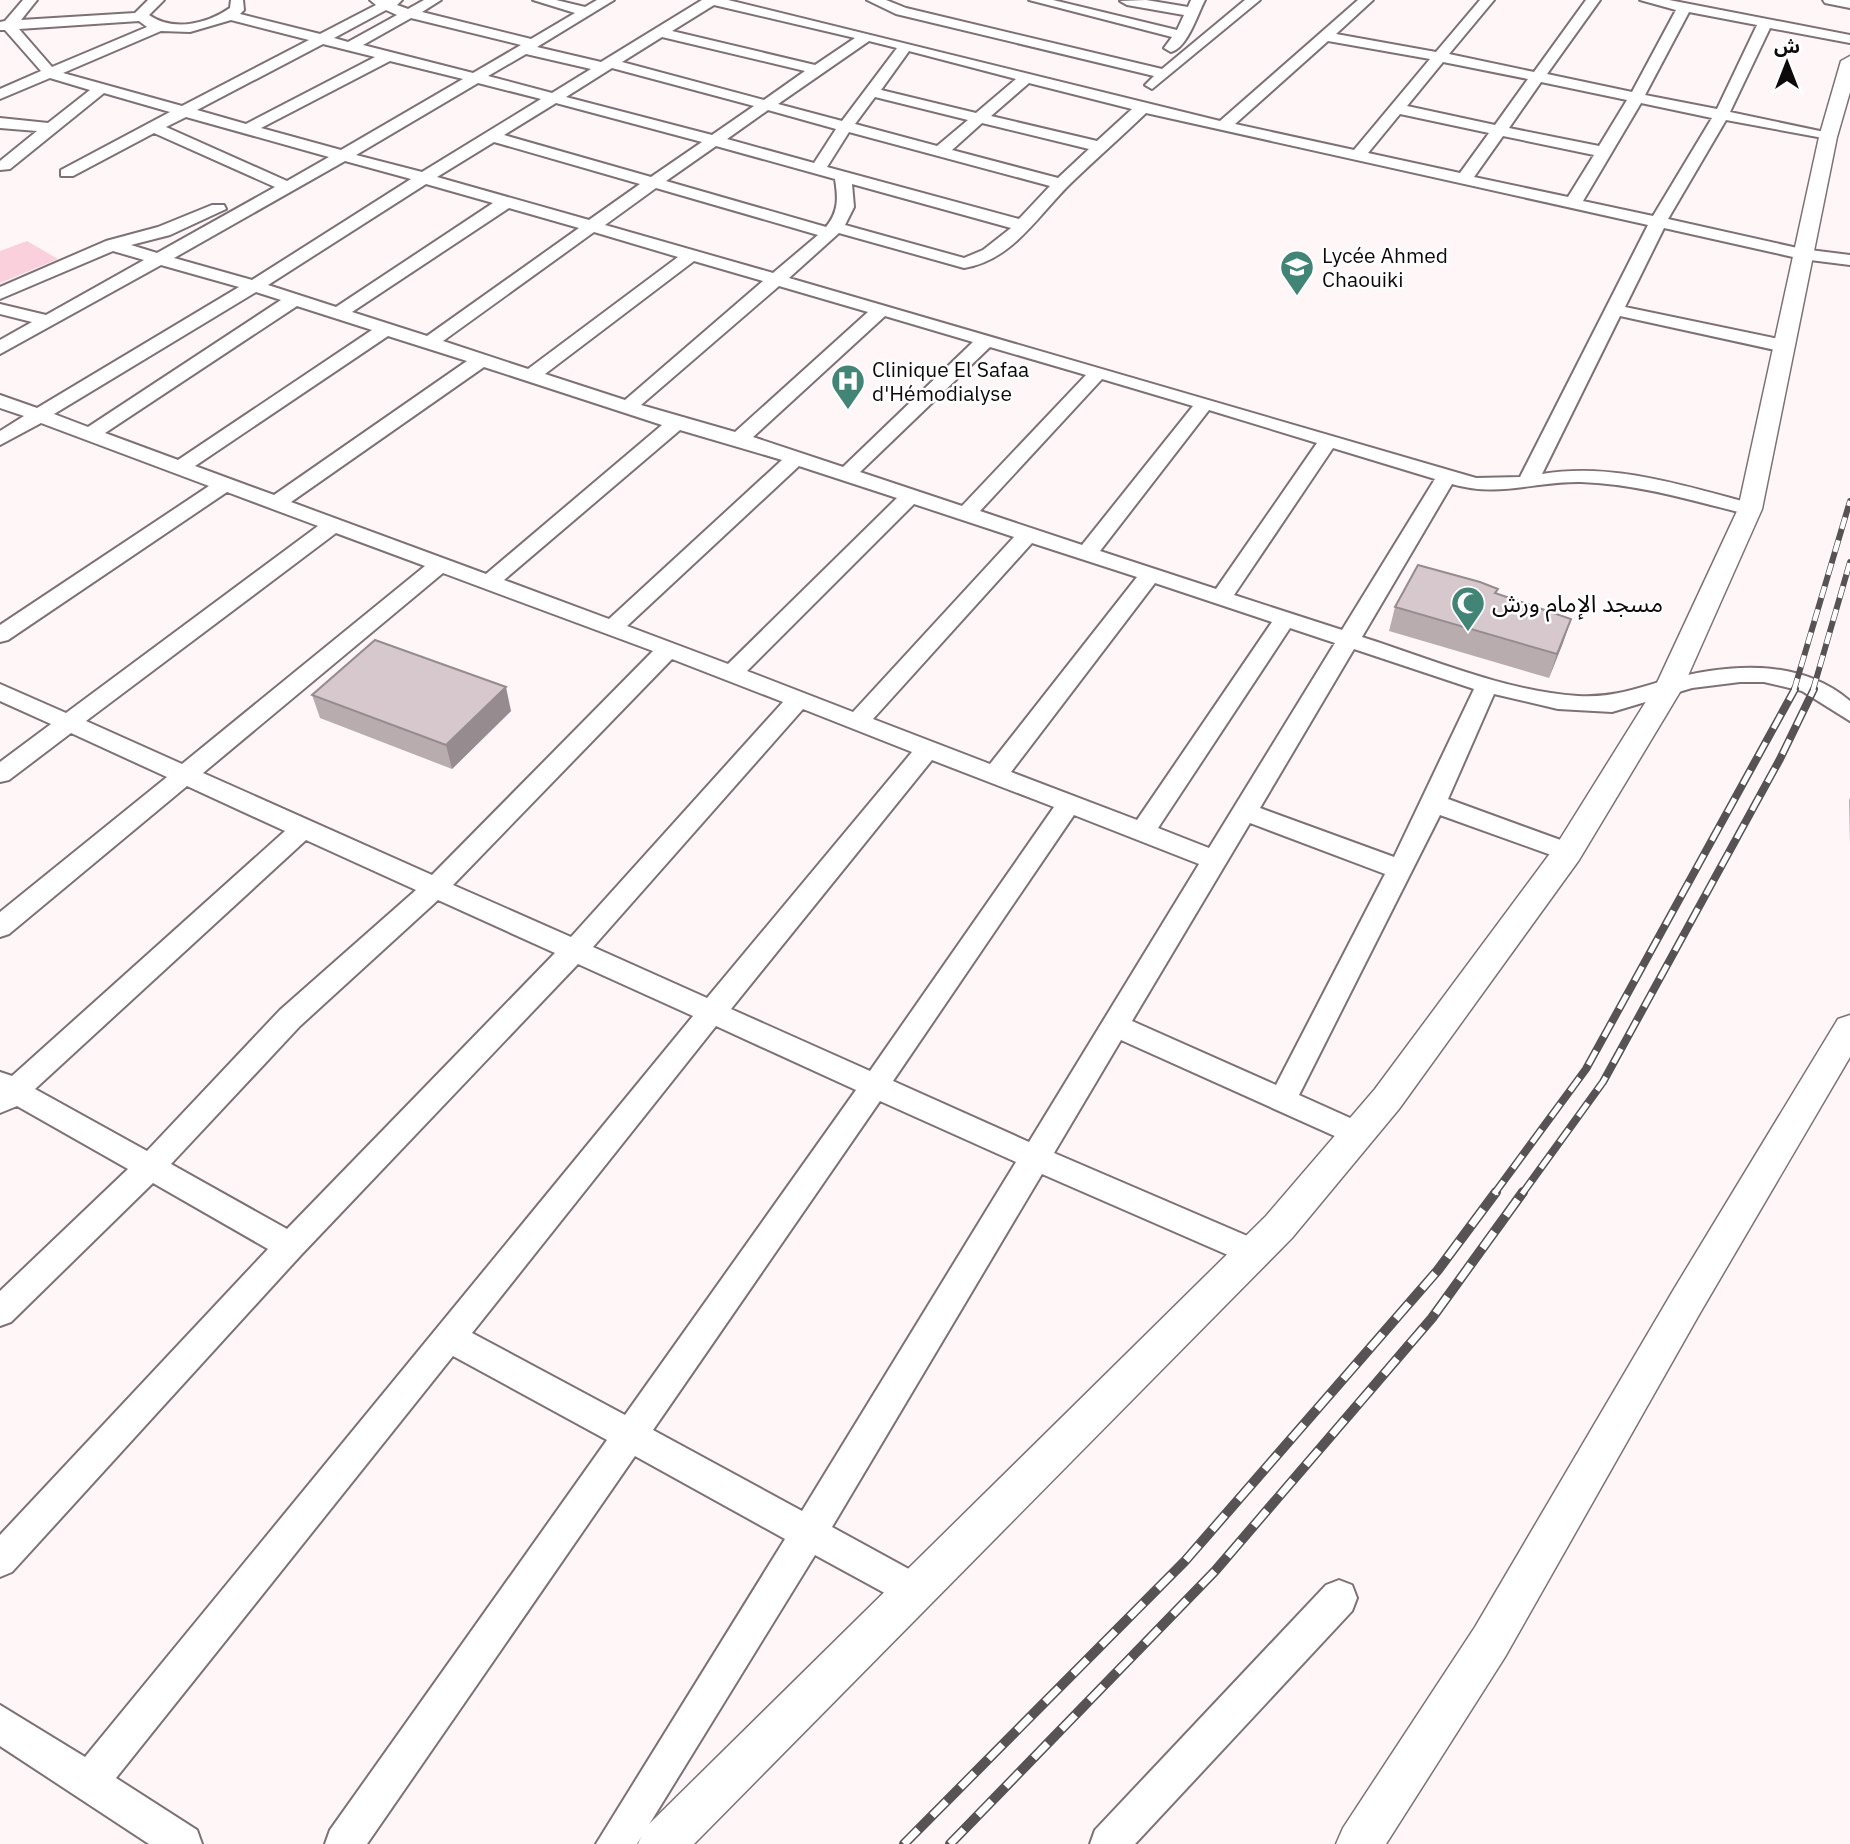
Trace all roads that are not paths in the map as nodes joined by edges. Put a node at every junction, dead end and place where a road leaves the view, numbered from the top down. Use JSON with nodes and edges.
{"nodes":[{"id":1,"x":30,"y":0,"type":"edge"},
{"id":2,"x":158,"y":0,"type":"edge"},
{"id":3,"x":434,"y":0,"type":"edge"},
{"id":4,"x":540,"y":0,"type":"edge"},
{"id":5,"x":607,"y":0,"type":"edge"},
{"id":6,"x":711,"y":0,"type":"edge"},
{"id":7,"x":774,"y":0,"type":"edge"},
{"id":8,"x":874,"y":0,"type":"edge"},
{"id":9,"x":922,"y":0,"type":"edge"},
{"id":10,"x":1036,"y":0,"type":"edge"},
{"id":11,"x":1253,"y":0,"type":"edge"},
{"id":12,"x":1366,"y":0,"type":"edge"},
{"id":13,"x":1488,"y":0,"type":"edge"},
{"id":14,"x":1593,"y":0,"type":"edge"},
{"id":15,"x":1647,"y":0,"type":"edge"},
{"id":16,"x":1739,"y":0,"type":"edge"},
{"id":17,"x":1830,"y":0,"type":"edge"},
{"id":18,"x":385,"y":1,"type":"edge"},
{"id":19,"x":1128,"y":1,"type":"edge"},
{"id":20,"x":1850,"y":4,"type":"edge"},
{"id":21,"x":237,"y":5,"type":"edge"},
{"id":22,"x":1195,"y":6,"type":"edge"},
{"id":23,"x":1684,"y":8,"type":"junction"},
{"id":24,"x":748,"y":9,"type":"junction"},
{"id":25,"x":587,"y":12,"type":"junction"},
{"id":26,"x":409,"y":13,"type":"junction"},
{"id":27,"x":1727,"y":16,"type":"junction"},
{"id":28,"x":1105,"y":17,"type":"junction"},
{"id":29,"x":142,"y":18,"type":"junction"},
{"id":30,"x":1765,"y":23,"type":"junction"},
{"id":31,"x":5,"y":26,"type":"edge"},
{"id":32,"x":159,"y":27,"type":"junction"},
{"id":33,"x":660,"y":32,"type":"junction"},
{"id":34,"x":903,"y":33,"type":"junction"},
{"id":35,"x":1181,"y":35,"type":"junction"},
{"id":36,"x":1331,"y":35,"type":"junction"},
{"id":37,"x":867,"y":36,"type":"junction"},
{"id":38,"x":321,"y":37,"type":"junction"},
{"id":39,"x":1850,"y":39,"type":"edge"},
{"id":40,"x":529,"y":46,"type":"junction"},
{"id":41,"x":349,"y":47,"type":"junction"},
{"id":42,"x":388,"y":56,"type":"junction"},
{"id":43,"x":1441,"y":57,"type":"junction"},
{"id":44,"x":1850,"y":61,"type":"edge"},
{"id":45,"x":606,"y":66,"type":"junction"},
{"id":46,"x":818,"y":70,"type":"junction"},
{"id":47,"x":1158,"y":73,"type":"junction"},
{"id":48,"x":51,"y":74,"type":"junction"},
{"id":49,"x":477,"y":77,"type":"junction"},
{"id":50,"x":1541,"y":77,"type":"junction"},
{"id":51,"x":1026,"y":78,"type":"junction"},
{"id":52,"x":1272,"y":82,"type":"junction"},
{"id":53,"x":1288,"y":85,"type":"junction"},
{"id":54,"x":102,"y":88,"type":"junction"},
{"id":55,"x":871,"y":92,"type":"junction"},
{"id":56,"x":0,"y":94,"type":"edge"},
{"id":57,"x":1637,"y":96,"type":"junction"},
{"id":58,"x":552,"y":98,"type":"junction"},
{"id":59,"x":768,"y":105,"type":"junction"},
{"id":60,"x":1136,"y":106,"type":"junction"},
{"id":61,"x":1397,"y":108,"type":"junction"},
{"id":62,"x":184,"y":111,"type":"junction"},
{"id":63,"x":1722,"y":114,"type":"junction"},
{"id":64,"x":981,"y":119,"type":"junction"},
{"id":65,"x":0,"y":123,"type":"edge"},
{"id":66,"x":1223,"y":126,"type":"junction"},
{"id":67,"x":153,"y":127,"type":"junction"},
{"id":68,"x":845,"y":127,"type":"junction"},
{"id":69,"x":49,"y":128,"type":"junction"},
{"id":70,"x":248,"y":129,"type":"junction"},
{"id":71,"x":1244,"y":130,"type":"junction"},
{"id":72,"x":1501,"y":130,"type":"junction"},
{"id":73,"x":491,"y":136,"type":"junction"},
{"id":74,"x":1828,"y":137,"type":"junction"},
{"id":75,"x":717,"y":140,"type":"junction"},
{"id":76,"x":1101,"y":147,"type":"junction"},
{"id":77,"x":942,"y":150,"type":"junction"},
{"id":78,"x":1604,"y":152,"type":"junction"},
{"id":79,"x":1358,"y":155,"type":"junction"},
{"id":80,"x":343,"y":156,"type":"junction"},
{"id":81,"x":4,"y":166,"type":"dead end"},
{"id":82,"x":818,"y":169,"type":"junction"},
{"id":83,"x":67,"y":173,"type":"dead end"},
{"id":84,"x":843,"y":176,"type":"junction"},
{"id":85,"x":424,"y":178,"type":"junction"},
{"id":86,"x":1464,"y":179,"type":"junction"},
{"id":87,"x":655,"y":181,"type":"junction"},
{"id":88,"x":1061,"y":184,"type":"junction"},
{"id":89,"x":283,"y":185,"type":"junction"},
{"id":90,"x":506,"y":202,"type":"junction"},
{"id":91,"x":1573,"y":203,"type":"junction"},
{"id":92,"x":1659,"y":222,"type":"junction"},
{"id":93,"x":593,"y":226,"type":"junction"},
{"id":94,"x":1024,"y":226,"type":"junction"},
{"id":95,"x":832,"y":230,"type":"junction"},
{"id":96,"x":113,"y":245,"type":"junction"},
{"id":97,"x":1802,"y":254,"type":"junction"},
{"id":98,"x":691,"y":255,"type":"junction"},
{"id":99,"x":159,"y":259,"type":"junction"},
{"id":100,"x":1850,"y":260,"type":"edge"},
{"id":101,"x":777,"y":279,"type":"junction"},
{"id":102,"x":254,"y":286,"type":"junction"},
{"id":103,"x":0,"y":294,"type":"edge"},
{"id":104,"x":295,"y":299,"type":"junction"},
{"id":105,"x":0,"y":309,"type":"edge"},
{"id":106,"x":882,"y":309,"type":"junction"},
{"id":107,"x":1615,"y":310,"type":"junction"},
{"id":108,"x":338,"y":313,"type":"junction"},
{"id":109,"x":48,"y":321,"type":"junction"},
{"id":110,"x":387,"y":329,"type":"junction"},
{"id":111,"x":986,"y":340,"type":"junction"},
{"id":112,"x":429,"y":343,"type":"junction"},
{"id":113,"x":1784,"y":346,"type":"junction"},
{"id":114,"x":0,"y":348,"type":"edge"},
{"id":115,"x":481,"y":360,"type":"junction"},
{"id":116,"x":1099,"y":372,"type":"junction"},
{"id":117,"x":531,"y":376,"type":"junction"},
{"id":118,"x":0,"y":401,"type":"edge"},
{"id":119,"x":1205,"y":403,"type":"junction"},
{"id":120,"x":628,"y":407,"type":"junction"},
{"id":121,"x":40,"y":415,"type":"junction"},
{"id":122,"x":676,"y":423,"type":"junction"},
{"id":123,"x":91,"y":434,"type":"junction"},
{"id":124,"x":0,"y":439,"type":"edge"},
{"id":125,"x":738,"y":439,"type":"junction"},
{"id":126,"x":1328,"y":441,"type":"junction"},
{"id":127,"x":796,"y":458,"type":"junction"},
{"id":128,"x":181,"y":467,"type":"junction"},
{"id":129,"x":846,"y":475,"type":"junction"},
{"id":130,"x":1447,"y":476,"type":"junction"},
{"id":131,"x":1529,"y":480,"type":"junction"},
{"id":132,"x":227,"y":483,"type":"junction"},
{"id":133,"x":911,"y":496,"type":"junction"},
{"id":134,"x":278,"y":502,"type":"junction"},
{"id":135,"x":1751,"y":509,"type":"junction"},
{"id":136,"x":966,"y":514,"type":"junction"},
{"id":137,"x":335,"y":524,"type":"junction"},
{"id":138,"x":1028,"y":534,"type":"junction"},
{"id":139,"x":1086,"y":554,"type":"junction"},
{"id":140,"x":442,"y":564,"type":"junction"},
{"id":141,"x":1150,"y":575,"type":"junction"},
{"id":142,"x":489,"y":582,"type":"junction"},
{"id":143,"x":1221,"y":598,"type":"junction"},
{"id":144,"x":1285,"y":619,"type":"junction"},
{"id":145,"x":612,"y":628,"type":"junction"},
{"id":146,"x":0,"y":635,"type":"edge"},
{"id":147,"x":1349,"y":640,"type":"junction"},
{"id":148,"x":668,"y":649,"type":"junction"},
{"id":149,"x":732,"y":673,"type":"junction"},
{"id":150,"x":1487,"y":685,"type":"junction"},
{"id":151,"x":1669,"y":687,"type":"junction"},
{"id":152,"x":0,"y":692,"type":"edge"},
{"id":153,"x":799,"y":699,"type":"junction"},
{"id":154,"x":1850,"y":713,"type":"edge"},
{"id":155,"x":69,"y":721,"type":"junction"},
{"id":156,"x":857,"y":722,"type":"junction"},
{"id":157,"x":928,"y":749,"type":"junction"},
{"id":158,"x":0,"y":774,"type":"edge"},
{"id":159,"x":186,"y":774,"type":"junction"},
{"id":160,"x":995,"y":775,"type":"junction"},
{"id":161,"x":1434,"y":803,"type":"junction"},
{"id":162,"x":1069,"y":804,"type":"junction"},
{"id":163,"x":1246,"y":812,"type":"junction"},
{"id":164,"x":304,"y":828,"type":"junction"},
{"id":165,"x":1142,"y":832,"type":"junction"},
{"id":166,"x":1568,"y":852,"type":"junction"},
{"id":167,"x":1216,"y":860,"type":"junction"},
{"id":168,"x":1399,"y":869,"type":"junction"},
{"id":169,"x":436,"y":887,"type":"junction"},
{"id":170,"x":0,"y":927,"type":"edge"},
{"id":171,"x":575,"y":950,"type":"junction"},
{"id":172,"x":710,"y":1011,"type":"junction"},
{"id":173,"x":1116,"y":1026,"type":"junction"},
{"id":174,"x":1850,"y":1028,"type":"edge"},
{"id":175,"x":877,"y":1086,"type":"junction"},
{"id":176,"x":5,"y":1092,"type":"edge"},
{"id":177,"x":1282,"y":1100,"type":"junction"},
{"id":178,"x":1358,"y":1133,"type":"junction"},
{"id":179,"x":1036,"y":1158,"type":"junction"},
{"id":180,"x":150,"y":1167,"type":"junction"},
{"id":181,"x":290,"y":1247,"type":"junction"},
{"id":182,"x":1255,"y":1253,"type":"junction"},
{"id":183,"x":0,"y":1312,"type":"edge"},
{"id":184,"x":451,"y":1338,"type":"junction"},
{"id":185,"x":628,"y":1436,"type":"junction"},
{"id":186,"x":808,"y":1534,"type":"junction"},
{"id":187,"x":0,"y":1560,"type":"edge"},
{"id":188,"x":915,"y":1591,"type":"junction"},
{"id":189,"x":1339,"y":1598,"type":"dead end"},
{"id":190,"x":0,"y":1724,"type":"edge"},
{"id":191,"x":89,"y":1783,"type":"junction"},
{"id":192,"x":1110,"y":1843,"type":"edge"},
{"id":193,"x":183,"y":1844,"type":"edge"},
{"id":194,"x":344,"y":1844,"type":"edge"},
{"id":195,"x":615,"y":1844,"type":"edge"},
{"id":196,"x":661,"y":1844,"type":"edge"},
{"id":197,"x":1359,"y":1844,"type":"edge"}],
"edges":[{"from":1,"to":31,"type":"street"},
{"from":2,"to":29,"type":"street"},
{"from":3,"to":26,"type":"street"},
{"from":4,"to":25,"type":"street"},
{"from":5,"to":25,"type":"street"},
{"from":6,"to":24,"type":"street"},
{"from":6,"to":33,"type":"street"},
{"from":7,"to":24,"type":"street"},
{"from":8,"to":34,"type":"street"},
{"from":9,"to":34,"type":"street"},
{"from":10,"to":28,"type":"street"},
{"from":11,"to":47,"type":"street"},
{"from":12,"to":36,"type":"street"},
{"from":13,"to":43,"type":"street"},
{"from":14,"to":50,"type":"street"},
{"from":15,"to":23,"type":"street"},
{"from":16,"to":27,"type":"street"},
{"from":17,"to":20,"type":"street"},
{"from":18,"to":26,"type":"street"},
{"from":18,"to":38,"type":"street"},
{"from":19,"to":22,"type":"street"},
{"from":19,"to":28,"type":"street"},
{"from":21,"to":32,"type":"street"},
{"from":21,"to":38,"type":"street"},
{"from":22,"to":35,"type":"street"},
{"from":23,"to":27,"type":"street"},
{"from":23,"to":57,"type":"street"},
{"from":24,"to":37,"type":"street"},
{"from":25,"to":40,"type":"street"},
{"from":26,"to":40,"type":"street"},
{"from":26,"to":41,"type":"street"},
{"from":27,"to":30,"type":"street"},
{"from":28,"to":35,"type":"street"},
{"from":29,"to":31,"type":"street"},
{"from":29,"to":32,"type":"street"},
{"from":30,"to":39,"type":"street"},
{"from":30,"to":63,"type":"street"},
{"from":31,"to":48,"type":"street"},
{"from":32,"to":48,"type":"street"},
{"from":33,"to":45,"type":"street"},
{"from":33,"to":46,"type":"street"},
{"from":34,"to":37,"type":"street"},
{"from":34,"to":47,"type":"street"},
{"from":34,"to":51,"type":"street"},
{"from":34,"to":55,"type":"street"},
{"from":35,"to":47,"type":"street"},
{"from":36,"to":43,"type":"street"},
{"from":36,"to":52,"type":"street"},
{"from":36,"to":53,"type":"street"},
{"from":37,"to":46,"type":"street"},
{"from":38,"to":41,"type":"street"},
{"from":38,"to":62,"type":"street"},
{"from":40,"to":45,"type":"street"},
{"from":40,"to":49,"type":"street"},
{"from":41,"to":42,"type":"street"},
{"from":42,"to":49,"type":"street"},
{"from":42,"to":70,"type":"street"},
{"from":43,"to":50,"type":"street"},
{"from":43,"to":61,"type":"street"},
{"from":44,"to":74,"type":"street"},
{"from":45,"to":58,"type":"street"},
{"from":45,"to":59,"type":"street"},
{"from":46,"to":59,"type":"street"},
{"from":47,"to":60,"type":"street"},
{"from":48,"to":54,"type":"street"},
{"from":48,"to":56,"type":"street"},
{"from":49,"to":58,"type":"street"},
{"from":49,"to":80,"type":"street"},
{"from":50,"to":57,"type":"street"},
{"from":50,"to":72,"type":"street"},
{"from":51,"to":60,"type":"street"},
{"from":51,"to":64,"type":"street"},
{"from":52,"to":53,"type":"street"},
{"from":52,"to":66,"type":"street"},
{"from":53,"to":71,"type":"street"},
{"from":54,"to":62,"type":"street"},
{"from":54,"to":69,"type":"street"},
{"from":55,"to":64,"type":"street"},
{"from":55,"to":68,"type":"street"},
{"from":57,"to":63,"type":"street"},
{"from":57,"to":78,"type":"street"},
{"from":58,"to":73,"type":"street"},
{"from":58,"to":75,"type":"street"},
{"from":59,"to":68,"type":"street"},
{"from":59,"to":75,"type":"street"},
{"from":60,"to":66,"type":"street"},
{"from":60,"to":76,"type":"street"},
{"from":61,"to":72,"type":"street"},
{"from":61,"to":79,"type":"street"},
{"from":62,"to":67,"type":"street"},
{"from":62,"to":70,"type":"street"},
{"from":63,"to":74,"type":"street"},
{"from":63,"to":92,"type":"street"},
{"from":64,"to":76,"type":"street"},
{"from":64,"to":77,"type":"street"},
{"from":65,"to":69,"type":"street"},
{"from":66,"to":71,"type":"street"},
{"from":67,"to":83,"type":"street"},
{"from":67,"to":89,"type":"street"},
{"from":68,"to":77,"type":"street"},
{"from":68,"to":82,"type":"street"},
{"from":69,"to":81,"type":"street"},
{"from":70,"to":80,"type":"street"},
{"from":71,"to":79,"type":"street"},
{"from":72,"to":78,"type":"street"},
{"from":72,"to":86,"type":"street"},
{"from":73,"to":85,"type":"street"},
{"from":73,"to":87,"type":"street"},
{"from":74,"to":97,"type":"street"},
{"from":75,"to":82,"type":"street"},
{"from":75,"to":87,"type":"street"},
{"from":76,"to":88,"type":"street"},
{"from":77,"to":88,"type":"street"},
{"from":78,"to":91,"type":"street"},
{"from":79,"to":86,"type":"street"},
{"from":80,"to":85,"type":"street"},
{"from":80,"to":89,"type":"street"},
{"from":82,"to":84,"type":"street"},
{"from":84,"to":94,"type":"street"},
{"from":84,"to":95,"type":"street"},
{"from":85,"to":90,"type":"street"},
{"from":85,"to":102,"type":"street"},
{"from":86,"to":91,"type":"street"},
{"from":87,"to":93,"type":"street"},
{"from":87,"to":95,"type":"street"},
{"from":88,"to":94,"type":"street"},
{"from":89,"to":96,"type":"street"},
{"from":89,"to":99,"type":"street"},
{"from":90,"to":93,"type":"street"},
{"from":90,"to":108,"type":"street"},
{"from":91,"to":92,"type":"street"},
{"from":92,"to":97,"type":"street"},
{"from":92,"to":107,"type":"street"},
{"from":93,"to":98,"type":"street"},
{"from":93,"to":112,"type":"street"},
{"from":94,"to":95,"type":"street"},
{"from":95,"to":101,"type":"street"},
{"from":96,"to":99,"type":"street"},
{"from":96,"to":103,"type":"street"},
{"from":97,"to":100,"type":"street"},
{"from":97,"to":113,"type":"street"},
{"from":98,"to":101,"type":"street"},
{"from":98,"to":117,"type":"street"},
{"from":99,"to":102,"type":"street"},
{"from":99,"to":109,"type":"street"},
{"from":101,"to":106,"type":"street"},
{"from":101,"to":120,"type":"street"},
{"from":102,"to":104,"type":"street"},
{"from":102,"to":121,"type":"street"},
{"from":104,"to":108,"type":"street"},
{"from":104,"to":123,"type":"street"},
{"from":105,"to":109,"type":"street"},
{"from":106,"to":111,"type":"street"},
{"from":106,"to":125,"type":"street"},
{"from":107,"to":113,"type":"street"},
{"from":107,"to":131,"type":"street"},
{"from":108,"to":110,"type":"street"},
{"from":109,"to":114,"type":"street"},
{"from":110,"to":112,"type":"street"},
{"from":110,"to":128,"type":"street"},
{"from":111,"to":116,"type":"street"},
{"from":111,"to":129,"type":"street"},
{"from":112,"to":115,"type":"street"},
{"from":113,"to":135,"type":"street"},
{"from":115,"to":117,"type":"street"},
{"from":115,"to":134,"type":"street"},
{"from":116,"to":119,"type":"street"},
{"from":116,"to":136,"type":"street"},
{"from":117,"to":120,"type":"street"},
{"from":118,"to":121,"type":"street"},
{"from":119,"to":126,"type":"street"},
{"from":119,"to":139,"type":"street"},
{"from":120,"to":122,"type":"street"},
{"from":121,"to":123,"type":"street"},
{"from":121,"to":124,"type":"street"},
{"from":122,"to":125,"type":"street"},
{"from":122,"to":142,"type":"street"},
{"from":123,"to":128,"type":"street"},
{"from":125,"to":127,"type":"street"},
{"from":126,"to":130,"type":"street"},
{"from":126,"to":143,"type":"street"},
{"from":127,"to":129,"type":"street"},
{"from":127,"to":145,"type":"street"},
{"from":128,"to":132,"type":"street"},
{"from":129,"to":133,"type":"street"},
{"from":130,"to":131,"type":"street"},
{"from":130,"to":147,"type":"street"},
{"from":131,"to":135,"type":"street"},
{"from":132,"to":134,"type":"street"},
{"from":132,"to":146,"type":"street"},
{"from":133,"to":136,"type":"street"},
{"from":133,"to":149,"type":"street"},
{"from":134,"to":137,"type":"street"},
{"from":135,"to":151,"type":"street"},
{"from":136,"to":138,"type":"street"},
{"from":137,"to":140,"type":"street"},
{"from":137,"to":155,"type":"street"},
{"from":138,"to":139,"type":"street"},
{"from":138,"to":156,"type":"street"},
{"from":139,"to":141,"type":"street"},
{"from":140,"to":142,"type":"street"},
{"from":140,"to":159,"type":"street"},
{"from":141,"to":143,"type":"street"},
{"from":141,"to":160,"type":"street"},
{"from":142,"to":145,"type":"street"},
{"from":143,"to":144,"type":"street"},
{"from":144,"to":147,"type":"street"},
{"from":144,"to":165,"type":"street"},
{"from":145,"to":148,"type":"street"},
{"from":147,"to":150,"type":"street"},
{"from":147,"to":163,"type":"street"},
{"from":148,"to":149,"type":"street"},
{"from":148,"to":169,"type":"street"},
{"from":149,"to":153,"type":"street"},
{"from":150,"to":151,"type":"street"},
{"from":150,"to":161,"type":"street"},
{"from":151,"to":154,"type":"street"},
{"from":151,"to":166,"type":"street"},
{"from":152,"to":155,"type":"street"},
{"from":153,"to":156,"type":"street"},
{"from":153,"to":171,"type":"street"},
{"from":155,"to":158,"type":"street"},
{"from":155,"to":159,"type":"street"},
{"from":156,"to":157,"type":"street"},
{"from":157,"to":160,"type":"street"},
{"from":157,"to":172,"type":"street"},
{"from":159,"to":164,"type":"street"},
{"from":159,"to":170,"type":"street"},
{"from":160,"to":162,"type":"street"},
{"from":161,"to":166,"type":"street"},
{"from":161,"to":168,"type":"street"},
{"from":162,"to":165,"type":"street"},
{"from":162,"to":175,"type":"street"},
{"from":163,"to":167,"type":"street"},
{"from":163,"to":168,"type":"street"},
{"from":164,"to":169,"type":"street"},
{"from":164,"to":176,"type":"street"},
{"from":165,"to":167,"type":"street"},
{"from":166,"to":178,"type":"street"},
{"from":167,"to":173,"type":"street"},
{"from":168,"to":177,"type":"street"},
{"from":169,"to":171,"type":"street"},
{"from":169,"to":180,"type":"street"},
{"from":171,"to":172,"type":"street"},
{"from":171,"to":181,"type":"street"},
{"from":172,"to":175,"type":"street"},
{"from":172,"to":184,"type":"street"},
{"from":173,"to":177,"type":"street"},
{"from":173,"to":179,"type":"street"},
{"from":174,"to":197,"type":"street"},
{"from":175,"to":179,"type":"street"},
{"from":175,"to":185,"type":"street"},
{"from":176,"to":180,"type":"street"},
{"from":177,"to":178,"type":"street"},
{"from":178,"to":182,"type":"street"},
{"from":179,"to":182,"type":"street"},
{"from":179,"to":186,"type":"street"},
{"from":180,"to":181,"type":"street"},
{"from":180,"to":183,"type":"street"},
{"from":181,"to":187,"type":"street"},
{"from":182,"to":188,"type":"street"},
{"from":184,"to":185,"type":"street"},
{"from":184,"to":191,"type":"street"},
{"from":185,"to":186,"type":"street"},
{"from":185,"to":194,"type":"street"},
{"from":186,"to":188,"type":"street"},
{"from":186,"to":195,"type":"street"},
{"from":188,"to":196,"type":"street"},
{"from":189,"to":192,"type":"street"},
{"from":190,"to":191,"type":"street"},
{"from":191,"to":193,"type":"street"}]}
